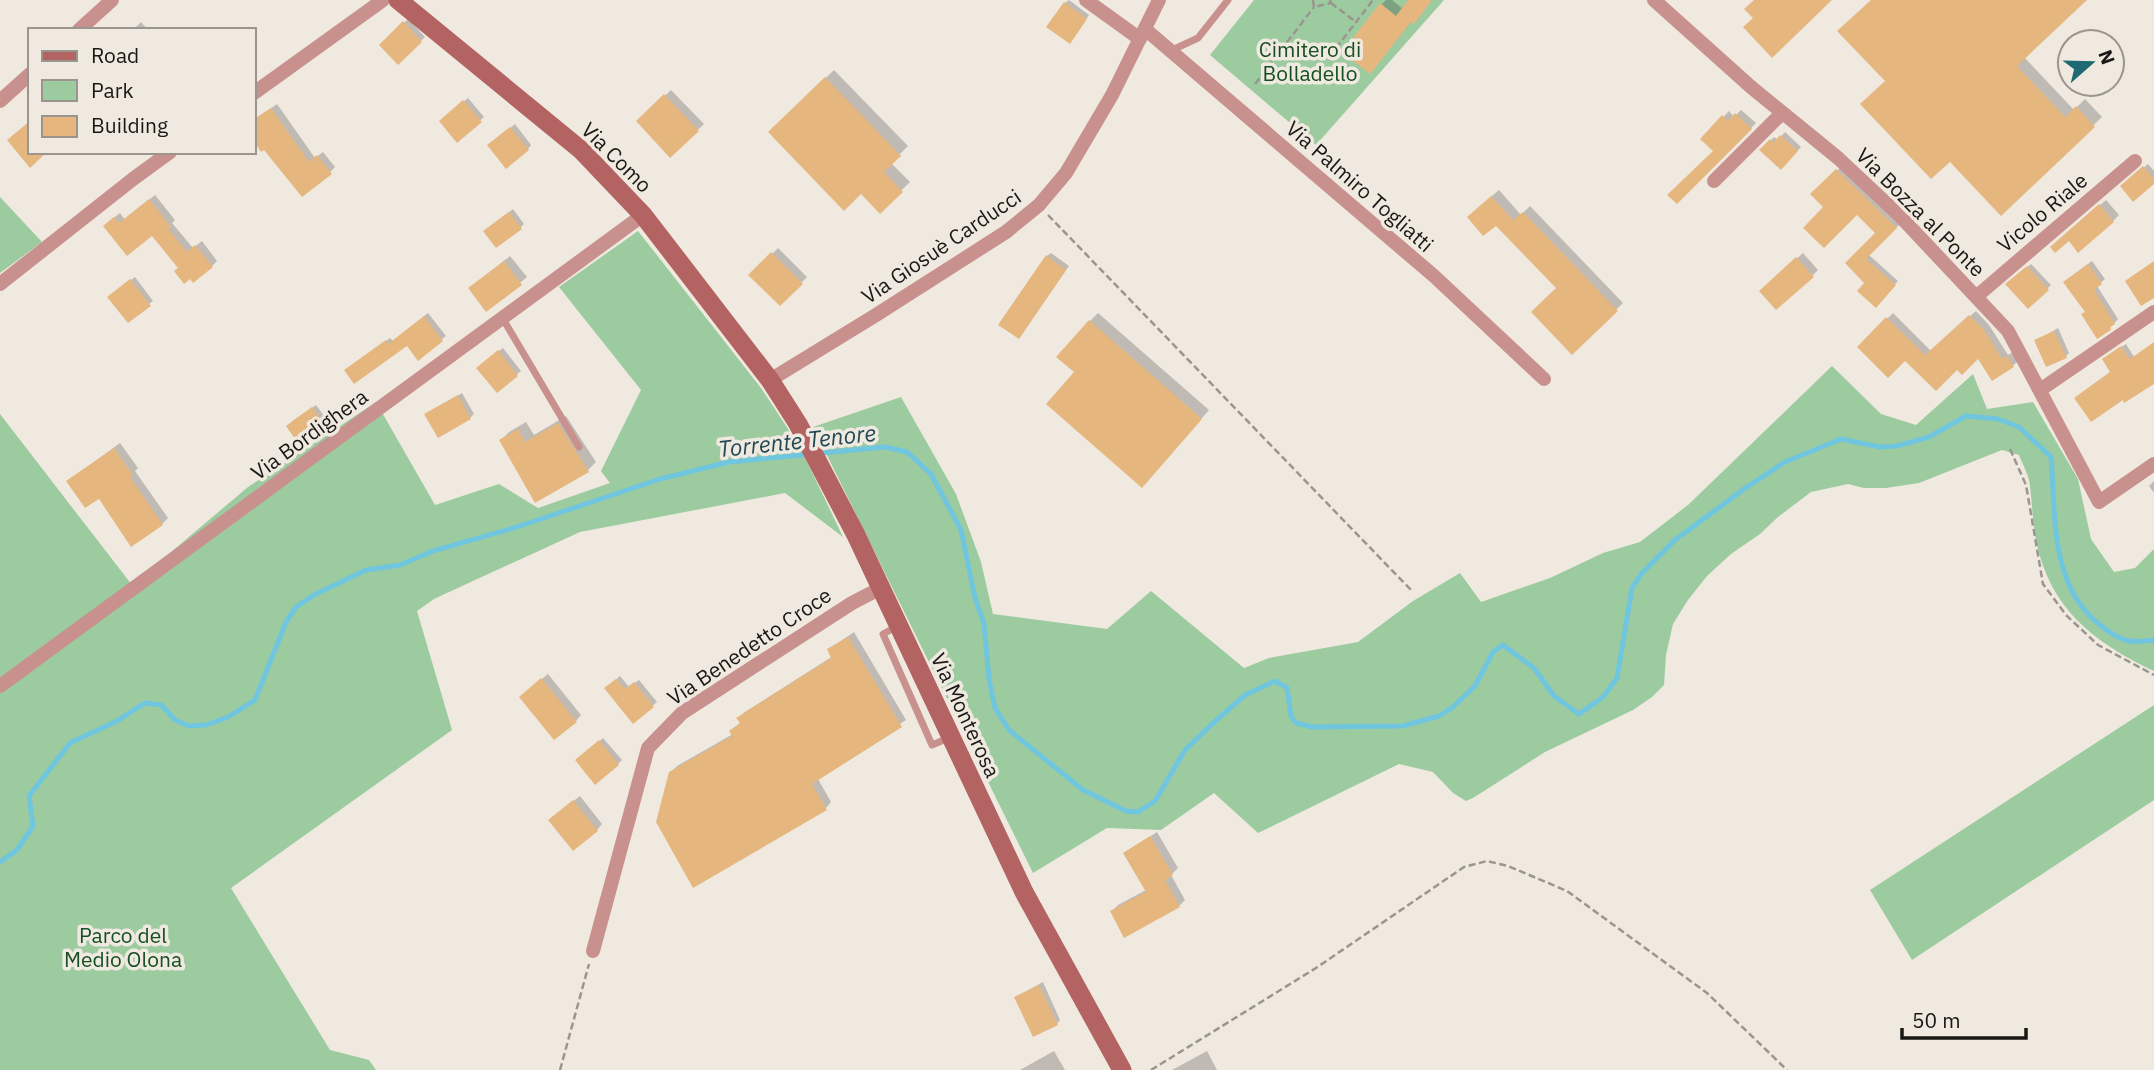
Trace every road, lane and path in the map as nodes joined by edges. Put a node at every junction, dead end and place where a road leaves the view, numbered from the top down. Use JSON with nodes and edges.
{"nodes":[{"id":1,"x":112,"y":0,"type":"edge"},
{"id":2,"x":383,"y":0,"type":"edge"},
{"id":3,"x":398,"y":0,"type":"edge"},
{"id":4,"x":1086,"y":0,"type":"edge"},
{"id":5,"x":1159,"y":0,"type":"edge"},
{"id":6,"x":1228,"y":0,"type":"edge"},
{"id":7,"x":1313,"y":0,"type":"edge"},
{"id":8,"x":1373,"y":0,"type":"edge"},
{"id":9,"x":1654,"y":0,"type":"edge"},
{"id":10,"x":1331,"y":2,"type":"edge"},
{"id":11,"x":1314,"y":6,"type":"junction"},
{"id":12,"x":1356,"y":22,"type":"junction"},
{"id":13,"x":81,"y":28,"type":"edge"},
{"id":14,"x":1143,"y":34,"type":"junction"},
{"id":15,"x":1336,"y":48,"type":"dead end"},
{"id":16,"x":1170,"y":51,"type":"junction"},
{"id":17,"x":28,"y":76,"type":"edge"},
{"id":18,"x":1255,"y":84,"type":"dead end"},
{"id":19,"x":256,"y":92,"type":"edge"},
{"id":20,"x":0,"y":101,"type":"edge"},
{"id":21,"x":1782,"y":113,"type":"junction"},
{"id":22,"x":167,"y":154,"type":"edge"},
{"id":23,"x":2135,"y":161,"type":"dead end"},
{"id":24,"x":1714,"y":181,"type":"dead end"},
{"id":25,"x":1039,"y":205,"type":"junction"},
{"id":26,"x":643,"y":215,"type":"junction"},
{"id":27,"x":0,"y":284,"type":"edge"},
{"id":28,"x":1977,"y":296,"type":"junction"},
{"id":29,"x":2154,"y":312,"type":"edge"},
{"id":30,"x":502,"y":318,"type":"junction"},
{"id":31,"x":1544,"y":379,"type":"dead end"},
{"id":32,"x":770,"y":380,"type":"junction"},
{"id":33,"x":2040,"y":390,"type":"junction"},
{"id":34,"x":579,"y":447,"type":"dead end"},
{"id":35,"x":2010,"y":449,"type":"dead end"},
{"id":36,"x":2154,"y":464,"type":"edge"},
{"id":37,"x":881,"y":588,"type":"junction"},
{"id":38,"x":1412,"y":591,"type":"dead end"},
{"id":39,"x":2154,"y":675,"type":"edge"},
{"id":40,"x":0,"y":686,"type":"edge"},
{"id":41,"x":593,"y":951,"type":"joint"},
{"id":42,"x":560,"y":1070,"type":"edge"},
{"id":43,"x":1122,"y":1070,"type":"edge"},
{"id":44,"x":1151,"y":1070,"type":"edge"},
{"id":45,"x":1787,"y":1070,"type":"edge"}],
"edges":[{"from":1,"to":13,"type":"street"},
{"from":2,"to":19,"type":"street"},
{"from":3,"to":26,"type":"main road","name":"Via Como"},
{"from":4,"to":14,"type":"street","name":"Via Palmiro Togliatti"},
{"from":5,"to":14,"type":"street","name":"Via Giosuè Carducci"},
{"from":6,"to":16,"type":"lane"},
{"from":7,"to":11,"type":"path"},
{"from":8,"to":12,"type":"path"},
{"from":9,"to":21,"type":"street","name":"Via Bozza al Ponte"},
{"from":10,"to":11,"type":"path"},
{"from":10,"to":12,"type":"path"},
{"from":11,"to":18,"type":"path"},
{"from":12,"to":15,"type":"path"},
{"from":14,"to":16,"type":"street","name":"Via Palmiro Togliatti"},
{"from":14,"to":25,"type":"street","name":"Via Giosuè Carducci"},
{"from":16,"to":31,"type":"street","name":"Via Palmiro Togliatti"},
{"from":17,"to":20,"type":"street"},
{"from":21,"to":24,"type":"street"},
{"from":21,"to":28,"type":"street","name":"Via Bozza al Ponte"},
{"from":22,"to":27,"type":"street"},
{"from":23,"to":28,"type":"street","name":"Vicolo Riale"},
{"from":25,"to":32,"type":"street","name":"Via Giosuè Carducci"},
{"from":25,"to":38,"type":"path"},
{"from":26,"to":30,"type":"street","name":"Via Bordighera"},
{"from":26,"to":32,"type":"main road","name":"Via Como"},
{"from":28,"to":33,"type":"street","name":"Via Bozza al Ponte"},
{"from":29,"to":33,"type":"street"},
{"from":30,"to":34,"type":"lane"},
{"from":30,"to":40,"type":"street","name":"Via Bordighera"},
{"from":32,"to":37,"type":"main road","name":"Via Monterosa"},
{"from":33,"to":36,"type":"street","name":"Via Bozza al Ponte"},
{"from":35,"to":39,"type":"path"},
{"from":37,"to":41,"type":"street","name":"Via Benedetto Croce"},
{"from":37,"to":43,"type":"main road","name":"Via Monterosa"},
{"from":41,"to":42,"type":"path"},
{"from":44,"to":45,"type":"path"}]}
